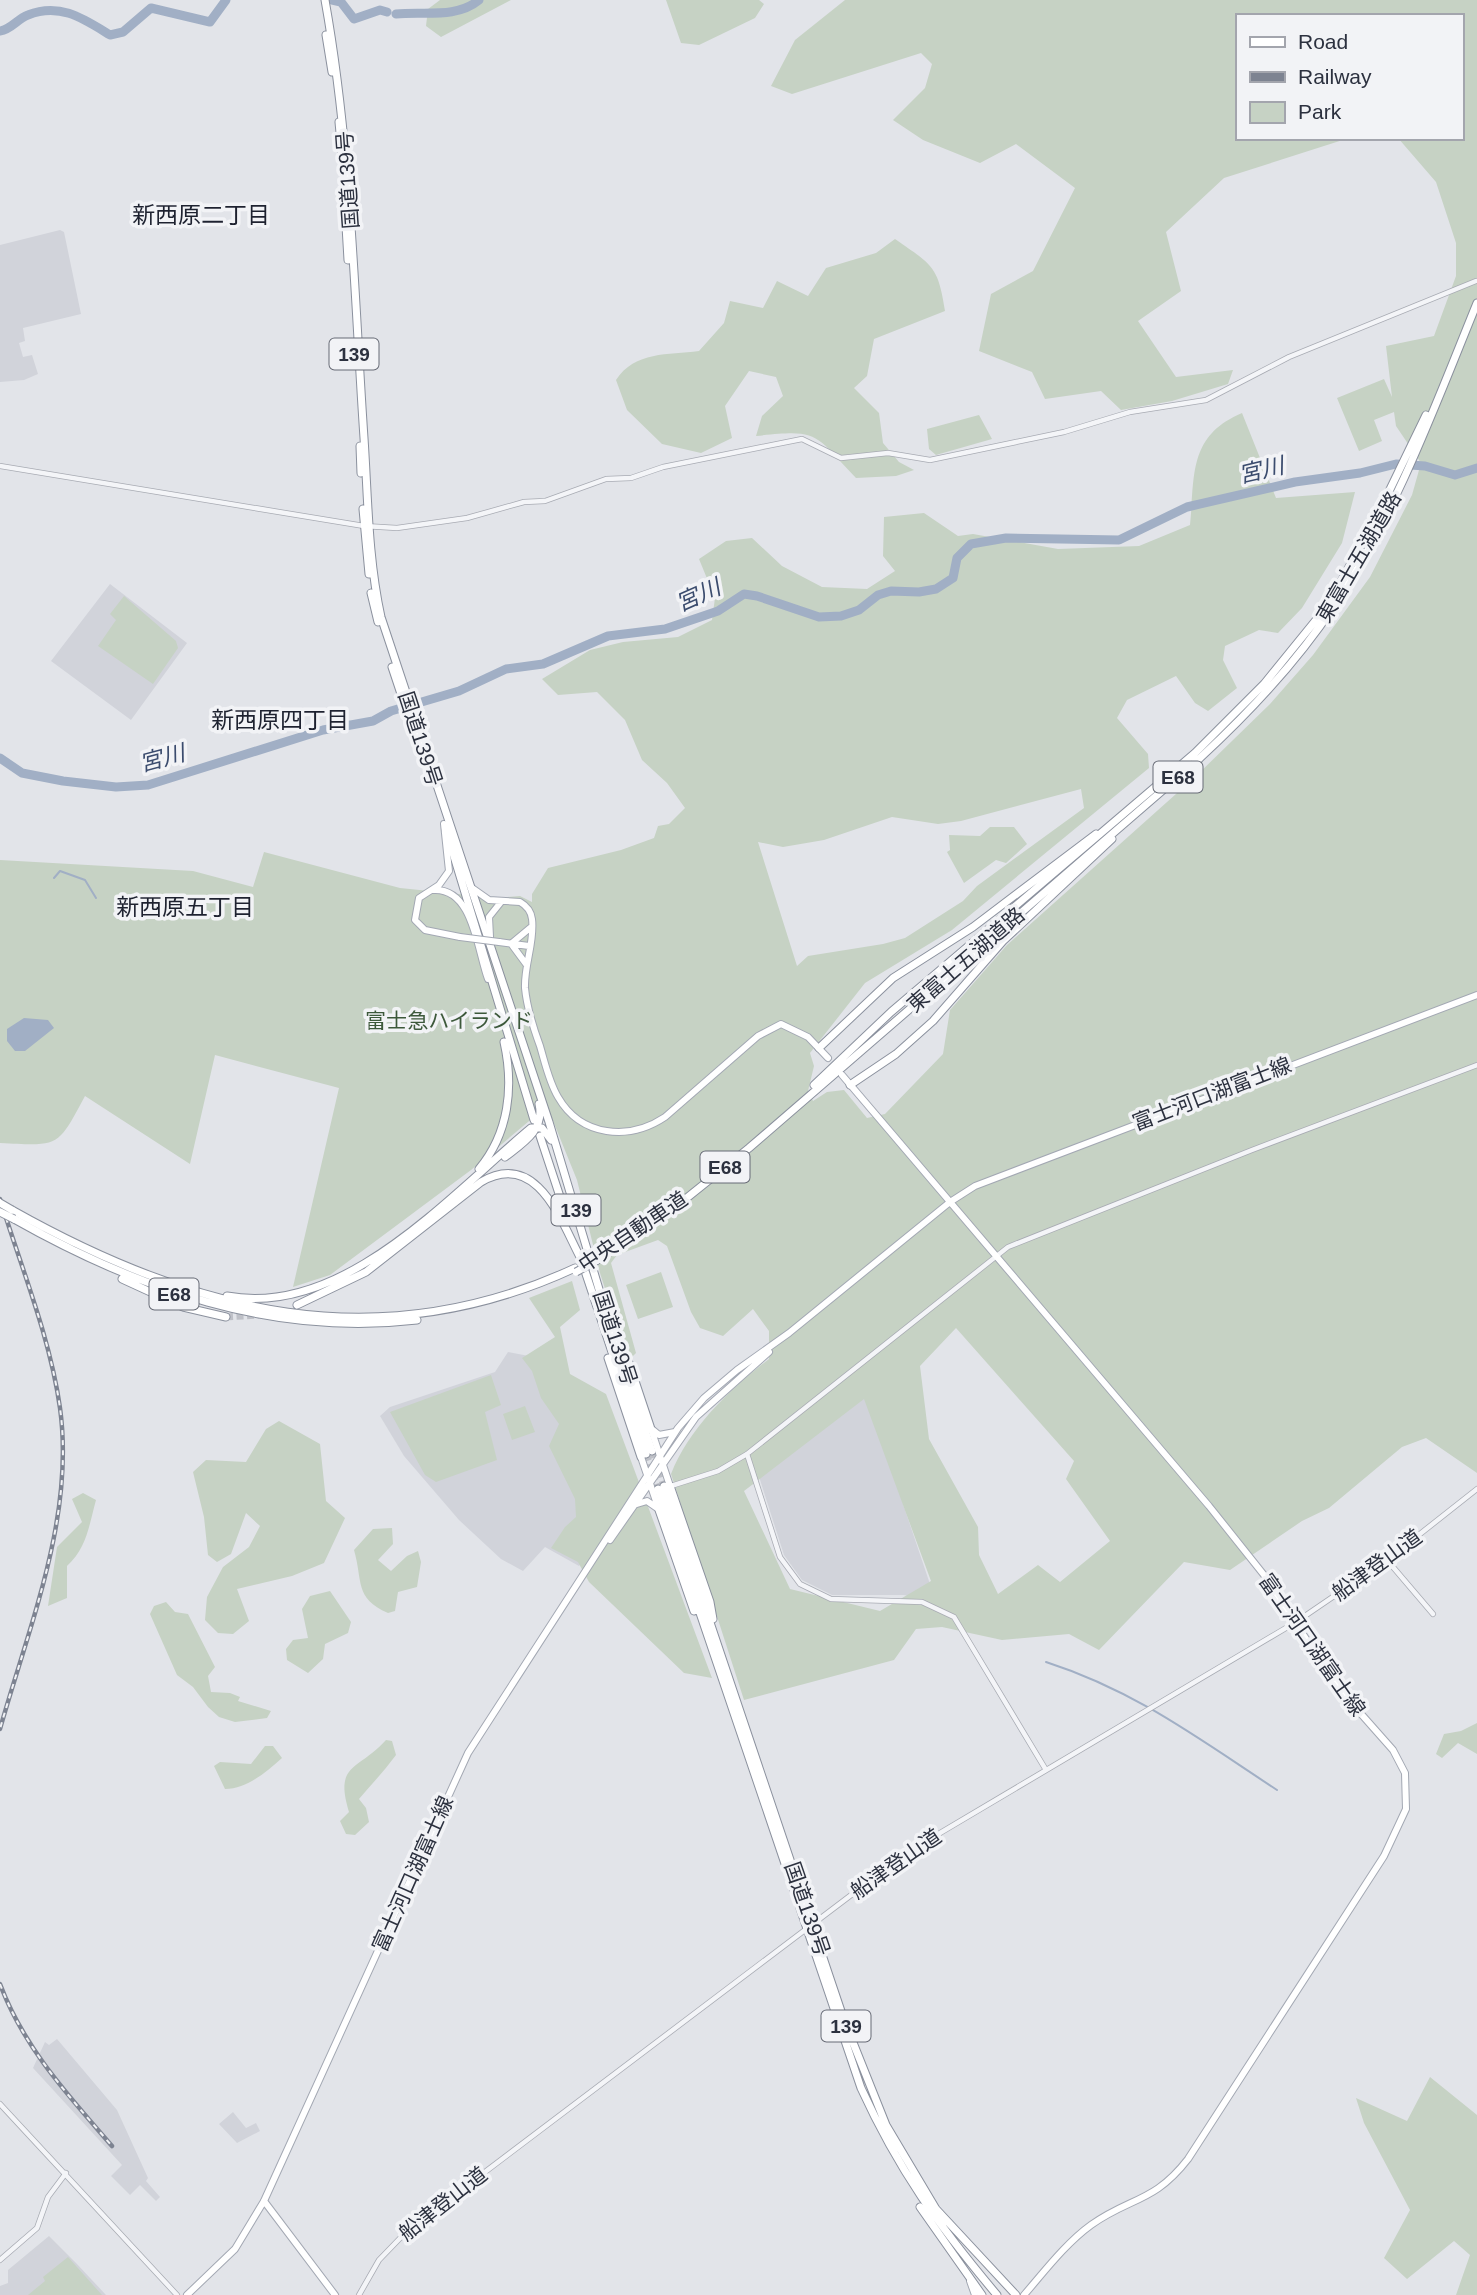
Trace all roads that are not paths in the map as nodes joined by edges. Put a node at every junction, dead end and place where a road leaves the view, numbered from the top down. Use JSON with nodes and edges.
{"nodes":[{"id":1,"x":322,"y":0,"type":"edge"},
{"id":2,"x":1476,"y":282,"type":"edge"},
{"id":3,"x":1477,"y":303,"type":"edge"},
{"id":4,"x":0,"y":466,"type":"edge"},
{"id":5,"x":1397,"y":483,"type":"junction"},
{"id":6,"x":367,"y":526,"type":"junction"},
{"id":7,"x":412,"y":720,"type":"junction"},
{"id":8,"x":1147,"y":804,"type":"junction"},
{"id":9,"x":444,"y":824,"type":"junction"},
{"id":10,"x":1103,"y":832,"type":"junction"},
{"id":11,"x":466,"y":876,"type":"junction"},
{"id":12,"x":432,"y":890,"type":"junction"},
{"id":13,"x":501,"y":902,"type":"junction"},
{"id":14,"x":532,"y":926,"type":"junction"},
{"id":15,"x":510,"y":944,"type":"junction"},
{"id":16,"x":529,"y":946,"type":"junction"},
{"id":17,"x":526,"y":965,"type":"junction"},
{"id":18,"x":498,"y":970,"type":"junction"},
{"id":19,"x":1477,"y":995,"type":"edge"},
{"id":20,"x":497,"y":1003,"type":"junction"},
{"id":21,"x":891,"y":1012,"type":"joint"},
{"id":22,"x":897,"y":1020,"type":"joint"},
{"id":23,"x":819,"y":1048,"type":"junction"},
{"id":24,"x":828,"y":1058,"type":"dead end"},
{"id":25,"x":1477,"y":1065,"type":"edge"},
{"id":26,"x":530,"y":1066,"type":"junction"},
{"id":27,"x":842,"y":1075,"type":"dead end"},
{"id":28,"x":850,"y":1085,"type":"junction"},
{"id":29,"x":536,"y":1123,"type":"junction"},
{"id":30,"x":540,"y":1136,"type":"dead end"},
{"id":31,"x":566,"y":1177,"type":"junction"},
{"id":32,"x":469,"y":1181,"type":"junction"},
{"id":33,"x":471,"y":1190,"type":"junction"},
{"id":34,"x":950,"y":1202,"type":"junction"},
{"id":35,"x":0,"y":1203,"type":"edge"},
{"id":36,"x":0,"y":1212,"type":"edge"},
{"id":37,"x":42,"y":1235,"type":"junction"},
{"id":38,"x":995,"y":1255,"type":"junction"},
{"id":39,"x":580,"y":1257,"type":"junction"},
{"id":40,"x":595,"y":1259,"type":"junction"},
{"id":41,"x":575,"y":1270,"type":"junction"},
{"id":42,"x":152,"y":1278,"type":"junction"},
{"id":43,"x":297,"y":1305,"type":"dead end"},
{"id":44,"x":226,"y":1317,"type":"tunnel mouth"},
{"id":45,"x":606,"y":1326,"type":"junction"},
{"id":46,"x":789,"y":1332,"type":"junction"},
{"id":47,"x":651,"y":1429,"type":"junction"},
{"id":48,"x":676,"y":1431,"type":"junction"},
{"id":49,"x":747,"y":1454,"type":"junction"},
{"id":50,"x":650,"y":1455,"type":"junction"},
{"id":51,"x":654,"y":1464,"type":"junction"},
{"id":52,"x":663,"y":1465,"type":"junction"},
{"id":53,"x":647,"y":1475,"type":"junction"},
{"id":54,"x":656,"y":1475,"type":"junction"},
{"id":55,"x":650,"y":1484,"type":"junction"},
{"id":56,"x":664,"y":1487,"type":"junction"},
{"id":57,"x":1477,"y":1489,"type":"edge"},
{"id":58,"x":635,"y":1506,"type":"junction"},
{"id":59,"x":659,"y":1510,"type":"junction"},
{"id":60,"x":1387,"y":1560,"type":"junction"},
{"id":61,"x":590,"y":1563,"type":"junction"},
{"id":62,"x":1433,"y":1614,"type":"dead end"},
{"id":63,"x":1296,"y":1622,"type":"junction"},
{"id":64,"x":712,"y":1639,"type":"junction"},
{"id":65,"x":1046,"y":1770,"type":"junction"},
{"id":66,"x":809,"y":1925,"type":"junction"},
{"id":67,"x":0,"y":2104,"type":"edge"},
{"id":68,"x":66,"y":2173,"type":"junction"},
{"id":69,"x":903,"y":2173,"type":"junction"},
{"id":70,"x":264,"y":2201,"type":"junction"},
{"id":71,"x":0,"y":2260,"type":"edge"},
{"id":72,"x":967,"y":2275,"type":"junction"},
{"id":73,"x":177,"y":2295,"type":"edge"},
{"id":74,"x":187,"y":2295,"type":"edge"},
{"id":75,"x":335,"y":2295,"type":"edge"},
{"id":76,"x":359,"y":2295,"type":"edge"},
{"id":77,"x":975,"y":2295,"type":"edge"},
{"id":78,"x":982,"y":2295,"type":"edge"},
{"id":79,"x":998,"y":2295,"type":"edge"},
{"id":80,"x":1016,"y":2295,"type":"edge"},
{"id":81,"x":1024,"y":2295,"type":"edge"}],
"edges":[{"from":1,"to":6,"type":"highway","name":"国道139号","number":"139"},
{"from":2,"to":6,"type":"street"},
{"from":3,"to":5,"type":"highway","name":"東富士五湖道路","number":"E68"},
{"from":4,"to":6,"type":"street"},
{"from":5,"to":8,"type":"highway","name":"東富士五湖道路","number":"E68"},
{"from":5,"to":10,"type":"highway","name":"東富士五湖道路","number":"E68"},
{"from":6,"to":7,"type":"highway","name":"国道139号","number":"139"},
{"from":7,"to":9,"type":"highway","name":"国道139号","number":"139"},
{"from":7,"to":11,"type":"highway","name":"国道139号","number":"139"},
{"from":8,"to":22,"type":"highway","name":"東富士五湖道路","number":"E68"},
{"from":8,"to":28,"type":"highway"},
{"from":9,"to":12,"type":"main road"},
{"from":9,"to":20,"type":"highway","name":"国道139号","number":"139"},
{"from":10,"to":21,"type":"highway","name":"東富士五湖道路","number":"E68"},
{"from":10,"to":23,"type":"highway","number":"E68"},
{"from":11,"to":13,"type":"main road"},
{"from":11,"to":18,"type":"highway","name":"国道139号","number":"139"},
{"from":12,"to":15,"type":"main road","bridge":true},
{"from":12,"to":20,"type":"main road"},
{"from":13,"to":14,"type":"main road"},
{"from":13,"to":18,"type":"main road"},
{"from":14,"to":15,"type":"main road"},
{"from":14,"to":16,"type":"main road"},
{"from":15,"to":16,"type":"main road"},
{"from":15,"to":17,"type":"main road"},
{"from":16,"to":17,"type":"main road"},
{"from":17,"to":23,"type":"main road"},
{"from":18,"to":26,"type":"highway","name":"国道139号","number":"139"},
{"from":19,"to":34,"type":"main road","name":"富士河口湖富士線"},
{"from":20,"to":29,"type":"highway","name":"国道139号","number":"139"},
{"from":20,"to":32,"type":"highway"},
{"from":21,"to":40,"type":"highway","name":"中央自動車道","number":"E68"},
{"from":22,"to":40,"type":"highway","name":"中央自動車道","number":"E68"},
{"from":23,"to":24,"type":"main road"},
{"from":25,"to":38,"type":"street"},
{"from":26,"to":29,"type":"highway"},
{"from":26,"to":31,"type":"highway","name":"国道139号","number":"139"},
{"from":27,"to":28,"type":"main road","name":"富士河口湖富士線"},
{"from":28,"to":34,"type":"main road","name":"富士河口湖富士線"},
{"from":29,"to":31,"type":"highway","name":"国道139号"},
{"from":29,"to":32,"type":"highway"},
{"from":29,"to":33,"type":"highway"},
{"from":30,"to":39,"type":"highway","name":"国道139号","number":"139"},
{"from":31,"to":45,"type":"highway","name":"国道139号","number":"139"},
{"from":32,"to":42,"type":"highway"},
{"from":33,"to":39,"type":"highway"},
{"from":33,"to":43,"type":"highway"},
{"from":34,"to":38,"type":"main road","name":"富士河口湖富士線"},
{"from":34,"to":46,"type":"main road","name":"富士河口湖富士線"},
{"from":35,"to":42,"type":"highway","name":"中央自動車道","number":"E68","bridge":true},
{"from":36,"to":37,"type":"highway","name":"中央自動車道","number":"E68","bridge":true},
{"from":37,"to":41,"type":"highway","name":"中央自動車道","number":"E68"},
{"from":37,"to":44,"type":"highway"},
{"from":38,"to":49,"type":"street"},
{"from":38,"to":63,"type":"main road","name":"富士河口湖富士線"},
{"from":39,"to":45,"type":"highway","name":"国道139号","number":"139"},
{"from":40,"to":41,"type":"highway","name":"中央自動車道","number":"E68","bridge":true},
{"from":41,"to":42,"type":"highway","name":"中央自動車道","number":"E68"},
{"from":45,"to":47,"type":"highway"},
{"from":45,"to":50,"type":"highway","name":"国道139号","number":"139"},
{"from":45,"to":50,"type":"highway"},
{"from":46,"to":48,"type":"main road","name":"富士河口湖富士線"},
{"from":46,"to":52,"type":"main road","name":"富士河口湖富士線"},
{"from":47,"to":48,"type":"main road"},
{"from":47,"to":50,"type":"main road"},
{"from":48,"to":50,"type":"main road","name":"富士河口湖富士線"},
{"from":49,"to":56,"type":"street"},
{"from":49,"to":65,"type":"street"},
{"from":50,"to":51,"type":"main road"},
{"from":50,"to":51,"type":"main road","name":"富士河口湖富士線"},
{"from":50,"to":52,"type":"main road"},
{"from":50,"to":53,"type":"main road"},
{"from":51,"to":52,"type":"main road"},
{"from":51,"to":53,"type":"main road","name":"富士河口湖富士線"},
{"from":52,"to":54,"type":"main road","name":"富士河口湖富士線"},
{"from":52,"to":56,"type":"main road"},
{"from":53,"to":54,"type":"main road"},
{"from":53,"to":55,"type":"main road"},
{"from":53,"to":61,"type":"main road","name":"富士河口湖富士線"},
{"from":54,"to":55,"type":"main road","name":"富士河口湖富士線"},
{"from":54,"to":56,"type":"main road"},
{"from":55,"to":56,"type":"main road"},
{"from":55,"to":58,"type":"main road","name":"富士河口湖富士線"},
{"from":55,"to":59,"type":"main road"},
{"from":56,"to":64,"type":"highway","name":"国道139号","number":"139"},
{"from":56,"to":64,"type":"highway"},
{"from":57,"to":60,"type":"street","name":"船津登山道"},
{"from":58,"to":59,"type":"main road"},
{"from":58,"to":61,"type":"main road","name":"富士河口湖富士線"},
{"from":59,"to":64,"type":"highway"},
{"from":60,"to":62,"type":"street"},
{"from":60,"to":63,"type":"street","name":"船津登山道"},
{"from":61,"to":70,"type":"main road","name":"富士河口湖富士線"},
{"from":63,"to":65,"type":"street","name":"船津登山道"},
{"from":63,"to":81,"type":"main road","name":"富士河口湖富士線"},
{"from":64,"to":66,"type":"highway","name":"国道139号","number":"139"},
{"from":65,"to":66,"type":"street","name":"船津登山道"},
{"from":66,"to":69,"type":"highway","name":"国道139号","number":"139"},
{"from":66,"to":76,"type":"street","name":"船津登山道"},
{"from":66,"to":80,"type":"highway","name":"国道139号","number":"139"},
{"from":67,"to":68,"type":"street"},
{"from":68,"to":71,"type":"street"},
{"from":68,"to":73,"type":"street"},
{"from":69,"to":72,"type":"highway"},
{"from":69,"to":79,"type":"highway","name":"国道139号","number":"139"},
{"from":70,"to":74,"type":"main road","name":"富士河口湖富士線"},
{"from":70,"to":75,"type":"main road"},
{"from":72,"to":77,"type":"main road"},
{"from":72,"to":78,"type":"highway"}]}
